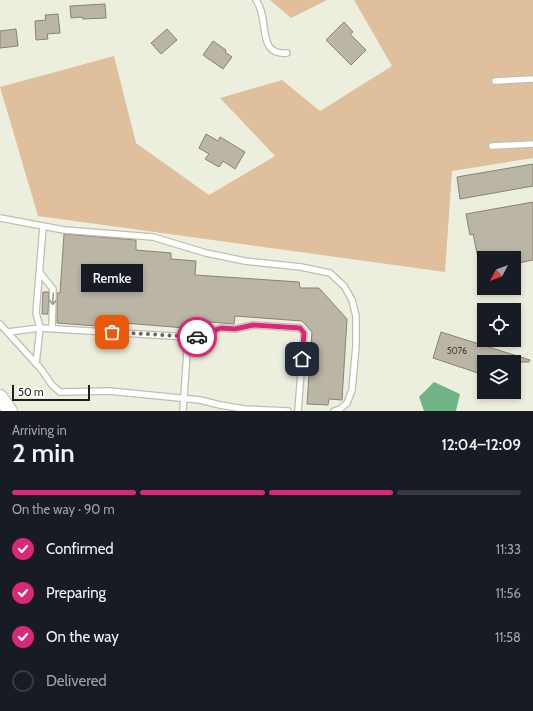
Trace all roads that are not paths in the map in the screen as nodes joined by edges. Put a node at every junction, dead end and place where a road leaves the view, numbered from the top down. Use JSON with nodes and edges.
{"nodes":[{"id":1,"x":256,"y":0,"type":"edge"},
{"id":2,"x":287,"y":52,"type":"dead end"},
{"id":3,"x":533,"y":79,"type":"edge"},
{"id":4,"x":495,"y":81,"type":"dead end"},
{"id":5,"x":533,"y":144,"type":"edge"},
{"id":6,"x":492,"y":146,"type":"dead end"},
{"id":7,"x":0,"y":218,"type":"edge"},
{"id":8,"x":43,"y":227,"type":"junction"},
{"id":9,"x":40,"y":273,"type":"junction"},
{"id":10,"x":0,"y":324,"type":"edge"},
{"id":11,"x":40,"y":328,"type":"junction"},
{"id":12,"x":52,"y":329,"type":"junction"},
{"id":13,"x":8,"y":332,"type":"junction"},
{"id":14,"x":188,"y":337,"type":"junction"},
{"id":15,"x":36,"y":364,"type":"junction"},
{"id":16,"x":0,"y":397,"type":"edge"},
{"id":17,"x":184,"y":398,"type":"junction"},
{"id":18,"x":10,"y":411,"type":"edge"},
{"id":19,"x":183,"y":411,"type":"edge"},
{"id":20,"x":288,"y":411,"type":"edge"},
{"id":21,"x":298,"y":411,"type":"edge"},
{"id":22,"x":334,"y":411,"type":"edge"}],
"edges":[{"from":1,"to":2,"type":"lane"},
{"from":3,"to":4,"type":"lane"},
{"from":5,"to":6,"type":"lane"},
{"from":7,"to":8,"type":"lane"},
{"from":8,"to":9,"type":"lane"},
{"from":8,"to":22,"type":"lane"},
{"from":9,"to":11,"type":"lane"},
{"from":9,"to":12,"type":"lane","one_way":true},
{"from":10,"to":13,"type":"lane"},
{"from":11,"to":12,"type":"lane"},
{"from":11,"to":13,"type":"lane"},
{"from":11,"to":15,"type":"lane"},
{"from":12,"to":14,"type":"lane"},
{"from":13,"to":15,"type":"lane"},
{"from":14,"to":17,"type":"lane"},
{"from":14,"to":21,"type":"lane"},
{"from":15,"to":17,"type":"lane"},
{"from":16,"to":18,"type":"street"},
{"from":17,"to":19,"type":"lane"},
{"from":17,"to":20,"type":"lane"}]}
